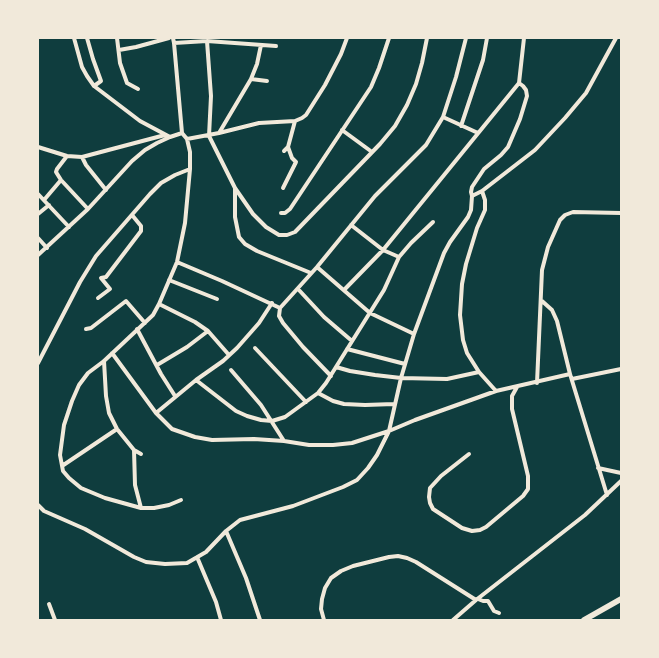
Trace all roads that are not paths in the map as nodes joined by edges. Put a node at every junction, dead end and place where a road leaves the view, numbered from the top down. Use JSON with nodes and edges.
{"nodes":[{"id":1,"x":74,"y":38,"type":"edge"},
{"id":2,"x":87,"y":38,"type":"edge"},
{"id":3,"x":117,"y":38,"type":"edge"},
{"id":4,"x":169,"y":38,"type":"edge"},
{"id":5,"x":347,"y":38,"type":"edge"},
{"id":6,"x":389,"y":38,"type":"edge"},
{"id":7,"x":427,"y":38,"type":"edge"},
{"id":8,"x":466,"y":38,"type":"edge"},
{"id":9,"x":487,"y":38,"type":"edge"},
{"id":10,"x":524,"y":38,"type":"edge"},
{"id":11,"x":616,"y":38,"type":"edge"},
{"id":12,"x":173,"y":40,"type":"edge"},
{"id":13,"x":207,"y":41,"type":"junction"},
{"id":14,"x":261,"y":45,"type":"junction"},
{"id":15,"x":276,"y":46,"type":"dead end"},
{"id":16,"x":119,"y":50,"type":"junction"},
{"id":17,"x":251,"y":79,"type":"junction"},
{"id":18,"x":267,"y":81,"type":"dead end"},
{"id":19,"x":519,"y":83,"type":"junction"},
{"id":20,"x":94,"y":86,"type":"junction"},
{"id":21,"x":138,"y":89,"type":"dead end"},
{"id":22,"x":443,"y":117,"type":"junction"},
{"id":23,"x":294,"y":121,"type":"junction"},
{"id":24,"x":461,"y":126,"type":"junction"},
{"id":25,"x":342,"y":130,"type":"junction"},
{"id":26,"x":182,"y":133,"type":"junction"},
{"id":27,"x":219,"y":133,"type":"junction"},
{"id":28,"x":478,"y":133,"type":"junction"},
{"id":29,"x":168,"y":136,"type":"junction"},
{"id":30,"x":209,"y":136,"type":"junction"},
{"id":31,"x":187,"y":139,"type":"junction"},
{"id":32,"x":38,"y":147,"type":"edge"},
{"id":33,"x":288,"y":147,"type":"junction"},
{"id":34,"x":284,"y":151,"type":"dead end"},
{"id":35,"x":372,"y":152,"type":"junction"},
{"id":36,"x":67,"y":156,"type":"junction"},
{"id":37,"x":82,"y":158,"type":"junction"},
{"id":38,"x":190,"y":169,"type":"junction"},
{"id":39,"x":61,"y":180,"type":"junction"},
{"id":40,"x":235,"y":188,"type":"junction"},
{"id":41,"x":283,"y":188,"type":"dead end"},
{"id":42,"x":106,"y":190,"type":"junction"},
{"id":43,"x":482,"y":191,"type":"junction"},
{"id":44,"x":38,"y":194,"type":"edge"},
{"id":45,"x":472,"y":196,"type":"junction"},
{"id":46,"x":44,"y":200,"type":"junction"},
{"id":47,"x":49,"y":205,"type":"junction"},
{"id":48,"x":88,"y":209,"type":"junction"},
{"id":49,"x":281,"y":213,"type":"dead end"},
{"id":50,"x":621,"y":213,"type":"edge"},
{"id":51,"x":38,"y":214,"type":"edge"},
{"id":52,"x":132,"y":215,"type":"junction"},
{"id":53,"x":433,"y":222,"type":"dead end"},
{"id":54,"x":351,"y":225,"type":"junction"},
{"id":55,"x":69,"y":227,"type":"junction"},
{"id":56,"x":38,"y":238,"type":"edge"},
{"id":57,"x":47,"y":248,"type":"junction"},
{"id":58,"x":383,"y":250,"type":"junction"},
{"id":59,"x":38,"y":255,"type":"edge"},
{"id":60,"x":399,"y":257,"type":"junction"},
{"id":61,"x":177,"y":262,"type":"junction"},
{"id":62,"x":317,"y":267,"type":"junction"},
{"id":63,"x":311,"y":273,"type":"junction"},
{"id":64,"x":170,"y":280,"type":"junction"},
{"id":65,"x":298,"y":289,"type":"junction"},
{"id":66,"x":344,"y":290,"type":"junction"},
{"id":67,"x":98,"y":298,"type":"dead end"},
{"id":68,"x":217,"y":299,"type":"dead end"},
{"id":69,"x":542,"y":301,"type":"junction"},
{"id":70,"x":272,"y":303,"type":"junction"},
{"id":71,"x":159,"y":304,"type":"junction"},
{"id":72,"x":280,"y":308,"type":"junction"},
{"id":73,"x":370,"y":313,"type":"junction"},
{"id":74,"x":145,"y":323,"type":"junction"},
{"id":75,"x":86,"y":329,"type":"dead end"},
{"id":76,"x":137,"y":329,"type":"junction"},
{"id":77,"x":208,"y":331,"type":"junction"},
{"id":78,"x":414,"y":334,"type":"junction"},
{"id":79,"x":352,"y":341,"type":"junction"},
{"id":80,"x":255,"y":348,"type":"dead end"},
{"id":81,"x":347,"y":349,"type":"junction"},
{"id":82,"x":112,"y":353,"type":"junction"},
{"id":83,"x":229,"y":355,"type":"junction"},
{"id":84,"x":104,"y":361,"type":"junction"},
{"id":85,"x":38,"y":363,"type":"edge"},
{"id":86,"x":405,"y":364,"type":"junction"},
{"id":87,"x":157,"y":365,"type":"junction"},
{"id":88,"x":336,"y":367,"type":"junction"},
{"id":89,"x":621,"y":369,"type":"edge"},
{"id":90,"x":231,"y":370,"type":"dead end"},
{"id":91,"x":478,"y":372,"type":"junction"},
{"id":92,"x":570,"y":374,"type":"junction"},
{"id":93,"x":331,"y":376,"type":"junction"},
{"id":94,"x":400,"y":378,"type":"junction"},
{"id":95,"x":572,"y":379,"type":"junction"},
{"id":96,"x":196,"y":380,"type":"junction"},
{"id":97,"x":537,"y":383,"type":"junction"},
{"id":98,"x":517,"y":387,"type":"junction"},
{"id":99,"x":496,"y":391,"type":"junction"},
{"id":100,"x":318,"y":393,"type":"junction"},
{"id":101,"x":175,"y":396,"type":"junction"},
{"id":102,"x":306,"y":402,"type":"junction"},
{"id":103,"x":394,"y":404,"type":"junction"},
{"id":104,"x":156,"y":413,"type":"junction"},
{"id":105,"x":272,"y":421,"type":"junction"},
{"id":106,"x":117,"y":429,"type":"junction"},
{"id":107,"x":389,"y":431,"type":"junction"},
{"id":108,"x":284,"y":441,"type":"junction"},
{"id":109,"x":134,"y":450,"type":"junction"},
{"id":110,"x":141,"y":454,"type":"dead end"},
{"id":111,"x":469,"y":454,"type":"dead end"},
{"id":112,"x":62,"y":466,"type":"junction"},
{"id":113,"x":598,"y":468,"type":"junction"},
{"id":114,"x":621,"y":473,"type":"edge"},
{"id":115,"x":621,"y":481,"type":"edge"},
{"id":116,"x":607,"y":496,"type":"junction"},
{"id":117,"x":181,"y":500,"type":"dead end"},
{"id":118,"x":38,"y":505,"type":"edge"},
{"id":119,"x":141,"y":508,"type":"junction"},
{"id":120,"x":226,"y":531,"type":"junction"},
{"id":121,"x":198,"y":557,"type":"junction"},
{"id":122,"x":621,"y":599,"type":"edge"},
{"id":123,"x":477,"y":600,"type":"junction"},
{"id":124,"x":49,"y":604,"type":"dead end"},
{"id":125,"x":497,"y":612,"type":"dead end"},
{"id":126,"x":55,"y":620,"type":"edge"},
{"id":127,"x":221,"y":620,"type":"edge"},
{"id":128,"x":260,"y":620,"type":"edge"},
{"id":129,"x":324,"y":620,"type":"edge"},
{"id":130,"x":453,"y":620,"type":"edge"},
{"id":131,"x":584,"y":620,"type":"edge"}],
"edges":[{"from":1,"to":20,"type":"street"},
{"from":2,"to":20,"type":"street"},
{"from":3,"to":16,"type":"street"},
{"from":4,"to":16,"type":"street"},
{"from":5,"to":23,"type":"street"},
{"from":6,"to":25,"type":"street"},
{"from":7,"to":35,"type":"street"},
{"from":8,"to":22,"type":"street"},
{"from":9,"to":24,"type":"street"},
{"from":10,"to":19,"type":"street"},
{"from":11,"to":43,"type":"street"},
{"from":12,"to":13,"type":"street"},
{"from":12,"to":26,"type":"street"},
{"from":13,"to":14,"type":"street"},
{"from":13,"to":30,"type":"street"},
{"from":14,"to":15,"type":"street"},
{"from":14,"to":17,"type":"street"},
{"from":16,"to":21,"type":"street"},
{"from":17,"to":18,"type":"street"},
{"from":17,"to":27,"type":"street"},
{"from":19,"to":28,"type":"street"},
{"from":19,"to":45,"type":"street"},
{"from":20,"to":29,"type":"street"},
{"from":22,"to":24,"type":"street"},
{"from":22,"to":54,"type":"street"},
{"from":23,"to":27,"type":"street"},
{"from":23,"to":33,"type":"street"},
{"from":24,"to":28,"type":"street"},
{"from":25,"to":35,"type":"street"},
{"from":25,"to":49,"type":"street"},
{"from":26,"to":29,"type":"street"},
{"from":26,"to":31,"type":"street"},
{"from":27,"to":30,"type":"street"},
{"from":28,"to":58,"type":"street"},
{"from":29,"to":37,"type":"street"},
{"from":29,"to":42,"type":"street"},
{"from":30,"to":31,"type":"street"},
{"from":30,"to":40,"type":"street"},
{"from":31,"to":38,"type":"street"},
{"from":32,"to":36,"type":"street"},
{"from":33,"to":34,"type":"street"},
{"from":33,"to":41,"type":"street"},
{"from":35,"to":40,"type":"street"},
{"from":36,"to":37,"type":"street"},
{"from":36,"to":39,"type":"street"},
{"from":37,"to":42,"type":"street"},
{"from":38,"to":52,"type":"street"},
{"from":38,"to":61,"type":"street"},
{"from":39,"to":46,"type":"street"},
{"from":39,"to":48,"type":"street"},
{"from":40,"to":63,"type":"street"},
{"from":42,"to":48,"type":"street"},
{"from":43,"to":45,"type":"street"},
{"from":43,"to":91,"type":"street"},
{"from":44,"to":46,"type":"street"},
{"from":45,"to":78,"type":"street"},
{"from":46,"to":47,"type":"street"},
{"from":47,"to":51,"type":"street"},
{"from":47,"to":55,"type":"street"},
{"from":48,"to":55,"type":"street"},
{"from":50,"to":69,"type":"street"},
{"from":52,"to":67,"type":"street"},
{"from":52,"to":85,"type":"street"},
{"from":53,"to":60,"type":"street"},
{"from":54,"to":58,"type":"street"},
{"from":54,"to":62,"type":"street"},
{"from":55,"to":57,"type":"street"},
{"from":56,"to":57,"type":"street"},
{"from":57,"to":59,"type":"street"},
{"from":58,"to":60,"type":"street"},
{"from":58,"to":66,"type":"street"},
{"from":60,"to":73,"type":"street"},
{"from":61,"to":64,"type":"street"},
{"from":61,"to":70,"type":"street"},
{"from":62,"to":63,"type":"street"},
{"from":62,"to":66,"type":"street"},
{"from":63,"to":65,"type":"street"},
{"from":64,"to":68,"type":"street"},
{"from":64,"to":71,"type":"street"},
{"from":65,"to":72,"type":"street"},
{"from":65,"to":79,"type":"street"},
{"from":66,"to":73,"type":"street"},
{"from":69,"to":92,"type":"street"},
{"from":69,"to":97,"type":"street"},
{"from":70,"to":72,"type":"street"},
{"from":70,"to":83,"type":"street"},
{"from":71,"to":74,"type":"street"},
{"from":71,"to":77,"type":"street"},
{"from":72,"to":93,"type":"street"},
{"from":73,"to":78,"type":"street"},
{"from":73,"to":79,"type":"street"},
{"from":74,"to":75,"type":"street"},
{"from":74,"to":76,"type":"street"},
{"from":76,"to":82,"type":"street"},
{"from":76,"to":87,"type":"street"},
{"from":77,"to":83,"type":"street"},
{"from":77,"to":87,"type":"street"},
{"from":78,"to":86,"type":"street"},
{"from":79,"to":81,"type":"street"},
{"from":80,"to":102,"type":"street"},
{"from":81,"to":86,"type":"street"},
{"from":81,"to":88,"type":"street"},
{"from":82,"to":84,"type":"street"},
{"from":82,"to":104,"type":"street"},
{"from":83,"to":96,"type":"street"},
{"from":84,"to":106,"type":"street"},
{"from":84,"to":112,"type":"street"},
{"from":86,"to":94,"type":"street"},
{"from":87,"to":101,"type":"street"},
{"from":88,"to":93,"type":"street"},
{"from":88,"to":94,"type":"street"},
{"from":89,"to":95,"type":"street"},
{"from":90,"to":105,"type":"street"},
{"from":91,"to":94,"type":"street"},
{"from":91,"to":99,"type":"street"},
{"from":92,"to":95,"type":"street"},
{"from":92,"to":97,"type":"street"},
{"from":93,"to":100,"type":"street"},
{"from":94,"to":103,"type":"street"},
{"from":95,"to":113,"type":"street"},
{"from":96,"to":101,"type":"street"},
{"from":96,"to":105,"type":"street"},
{"from":97,"to":98,"type":"street"},
{"from":98,"to":99,"type":"street"},
{"from":98,"to":111,"type":"street"},
{"from":99,"to":107,"type":"street"},
{"from":100,"to":102,"type":"street"},
{"from":100,"to":103,"type":"street"},
{"from":101,"to":104,"type":"street"},
{"from":102,"to":105,"type":"street"},
{"from":103,"to":107,"type":"street"},
{"from":104,"to":108,"type":"street"},
{"from":105,"to":108,"type":"street"},
{"from":106,"to":109,"type":"street"},
{"from":106,"to":112,"type":"street"},
{"from":107,"to":108,"type":"street"},
{"from":107,"to":120,"type":"street"},
{"from":109,"to":110,"type":"street"},
{"from":109,"to":119,"type":"street"},
{"from":112,"to":119,"type":"street"},
{"from":113,"to":114,"type":"street"},
{"from":113,"to":116,"type":"street"},
{"from":115,"to":116,"type":"street"},
{"from":116,"to":123,"type":"street"},
{"from":117,"to":119,"type":"street"},
{"from":118,"to":121,"type":"street"},
{"from":120,"to":121,"type":"street"},
{"from":120,"to":128,"type":"street"},
{"from":121,"to":127,"type":"street"},
{"from":122,"to":131,"type":"main road"},
{"from":123,"to":125,"type":"street"},
{"from":123,"to":129,"type":"street"},
{"from":123,"to":130,"type":"street"},
{"from":124,"to":126,"type":"street"}]}
